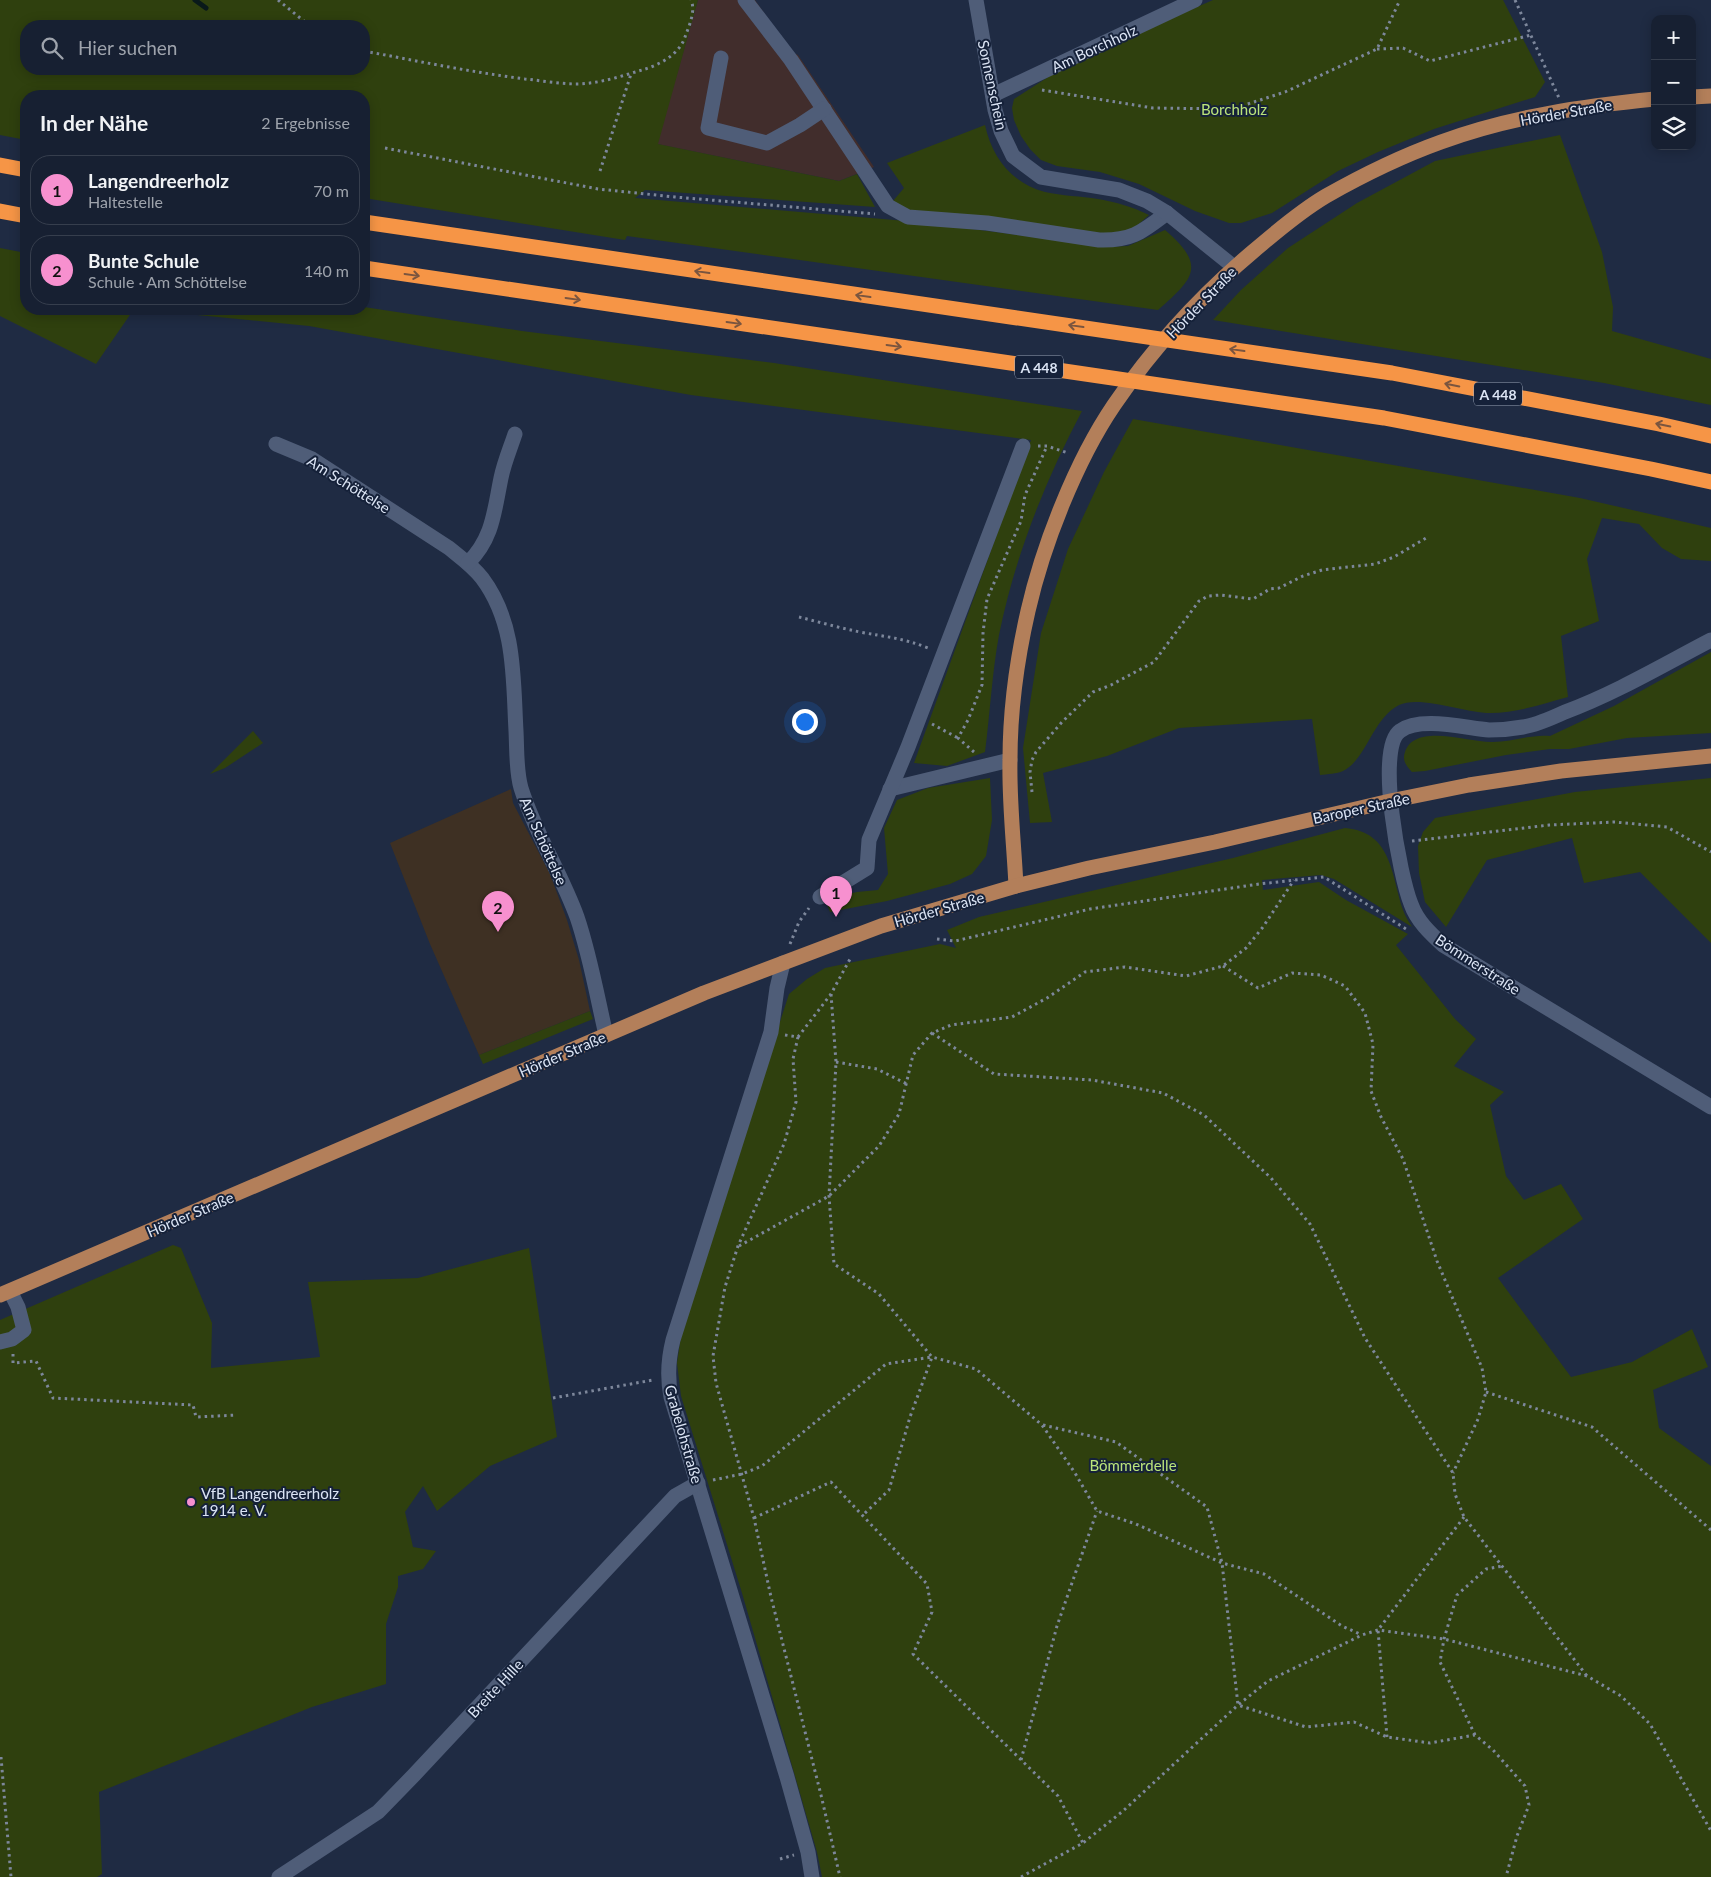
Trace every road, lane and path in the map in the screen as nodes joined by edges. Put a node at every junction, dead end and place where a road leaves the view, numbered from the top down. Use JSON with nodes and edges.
{"nodes":[{"id":1,"x":278,"y":0,"type":"edge"},
{"id":2,"x":692,"y":0,"type":"edge"},
{"id":3,"x":745,"y":0,"type":"edge"},
{"id":4,"x":976,"y":0,"type":"edge"},
{"id":5,"x":1195,"y":0,"type":"edge"},
{"id":6,"x":1400,"y":0,"type":"edge"},
{"id":7,"x":1515,"y":0,"type":"edge"},
{"id":8,"x":303,"y":20,"type":"edge"},
{"id":9,"x":1531,"y":35,"type":"junction"},
{"id":10,"x":1378,"y":49,"type":"junction"},
{"id":11,"x":370,"y":52,"type":"edge"},
{"id":12,"x":721,"y":58,"type":"dead end"},
{"id":13,"x":631,"y":73,"type":"junction"},
{"id":14,"x":1014,"y":85,"type":"junction"},
{"id":15,"x":993,"y":95,"type":"junction"},
{"id":16,"x":1696,"y":96,"type":"edge"},
{"id":17,"x":1711,"y":96,"type":"edge"},
{"id":18,"x":1651,"y":99,"type":"edge"},
{"id":19,"x":824,"y":109,"type":"junction"},
{"id":20,"x":1564,"y":111,"type":"junction"},
{"id":21,"x":385,"y":148,"type":"dead end"},
{"id":22,"x":0,"y":165,"type":"edge"},
{"id":23,"x":20,"y":169,"type":"edge"},
{"id":24,"x":600,"y":172,"type":"dead end"},
{"id":25,"x":0,"y":211,"type":"edge"},
{"id":26,"x":1167,"y":213,"type":"junction"},
{"id":27,"x":879,"y":214,"type":"dead end"},
{"id":28,"x":20,"y":215,"type":"edge"},
{"id":29,"x":370,"y":223,"type":"edge"},
{"id":30,"x":1234,"y":267,"type":"junction"},
{"id":31,"x":370,"y":269,"type":"edge"},
{"id":32,"x":515,"y":434,"type":"dead end"},
{"id":33,"x":1711,"y":436,"type":"edge"},
{"id":34,"x":276,"y":444,"type":"dead end"},
{"id":35,"x":1022,"y":446,"type":"dead end"},
{"id":36,"x":1058,"y":450,"type":"dead end"},
{"id":37,"x":1711,"y":482,"type":"edge"},
{"id":38,"x":1426,"y":538,"type":"dead end"},
{"id":39,"x":468,"y":563,"type":"junction"},
{"id":40,"x":799,"y":617,"type":"dead end"},
{"id":41,"x":1711,"y":640,"type":"edge"},
{"id":42,"x":943,"y":654,"type":"junction"},
{"id":43,"x":919,"y":717,"type":"junction"},
{"id":44,"x":958,"y":738,"type":"junction"},
{"id":45,"x":1711,"y":756,"type":"edge"},
{"id":46,"x":1010,"y":760,"type":"junction"},
{"id":47,"x":989,"y":764,"type":"junction"},
{"id":48,"x":890,"y":789,"type":"junction"},
{"id":49,"x":1032,"y":792,"type":"dead end"},
{"id":50,"x":1390,"y":801,"type":"junction"},
{"id":51,"x":1397,"y":843,"type":"junction"},
{"id":52,"x":1711,"y":852,"type":"edge"},
{"id":53,"x":1294,"y":880,"type":"junction"},
{"id":54,"x":1016,"y":886,"type":"junction"},
{"id":55,"x":820,"y":897,"type":"joint"},
{"id":56,"x":1412,"y":933,"type":"dead end"},
{"id":57,"x":937,"y":939,"type":"dead end"},
{"id":58,"x":850,"y":959,"type":"dead end"},
{"id":59,"x":783,"y":963,"type":"junction"},
{"id":60,"x":1223,"y":966,"type":"junction"},
{"id":61,"x":831,"y":994,"type":"junction"},
{"id":62,"x":771,"y":1032,"type":"junction"},
{"id":63,"x":932,"y":1033,"type":"junction"},
{"id":64,"x":606,"y":1035,"type":"junction"},
{"id":65,"x":798,"y":1037,"type":"junction"},
{"id":66,"x":836,"y":1062,"type":"junction"},
{"id":67,"x":907,"y":1084,"type":"junction"},
{"id":68,"x":1711,"y":1107,"type":"edge"},
{"id":69,"x":829,"y":1196,"type":"junction"},
{"id":70,"x":738,"y":1246,"type":"junction"},
{"id":71,"x":5,"y":1293,"type":"edge"},
{"id":72,"x":6,"y":1341,"type":"edge"},
{"id":73,"x":932,"y":1357,"type":"junction"},
{"id":74,"x":668,"y":1378,"type":"junction"},
{"id":75,"x":1486,"y":1392,"type":"junction"},
{"id":76,"x":553,"y":1398,"type":"dead end"},
{"id":77,"x":237,"y":1415,"type":"dead end"},
{"id":78,"x":1042,"y":1425,"type":"junction"},
{"id":79,"x":1453,"y":1473,"type":"junction"},
{"id":80,"x":742,"y":1474,"type":"junction"},
{"id":81,"x":698,"y":1483,"type":"junction"},
{"id":82,"x":1097,"y":1511,"type":"junction"},
{"id":83,"x":862,"y":1516,"type":"junction"},
{"id":84,"x":1464,"y":1517,"type":"junction"},
{"id":85,"x":754,"y":1518,"type":"junction"},
{"id":86,"x":1711,"y":1530,"type":"edge"},
{"id":87,"x":1222,"y":1563,"type":"junction"},
{"id":88,"x":1502,"y":1566,"type":"junction"},
{"id":89,"x":1378,"y":1630,"type":"junction"},
{"id":90,"x":1362,"y":1636,"type":"junction"},
{"id":91,"x":1444,"y":1639,"type":"junction"},
{"id":92,"x":1587,"y":1676,"type":"junction"},
{"id":93,"x":1238,"y":1705,"type":"junction"},
{"id":94,"x":1475,"y":1735,"type":"junction"},
{"id":95,"x":1386,"y":1736,"type":"junction"},
{"id":96,"x":1,"y":1758,"type":"edge"},
{"id":97,"x":1022,"y":1760,"type":"junction"},
{"id":98,"x":1711,"y":1832,"type":"edge"},
{"id":99,"x":1083,"y":1843,"type":"junction"},
{"id":100,"x":1507,"y":1875,"type":"edge"},
{"id":101,"x":11,"y":1877,"type":"edge"},
{"id":102,"x":279,"y":1877,"type":"edge"},
{"id":103,"x":812,"y":1877,"type":"edge"},
{"id":104,"x":840,"y":1877,"type":"edge"},
{"id":105,"x":1021,"y":1877,"type":"edge"},
{"id":106,"x":1511,"y":1877,"type":"edge"}],
"edges":[{"from":1,"to":8,"type":"path"},
{"from":2,"to":13,"type":"path"},
{"from":3,"to":19,"type":"street"},
{"from":4,"to":15,"type":"street","name":"Sonnenschein"},
{"from":5,"to":14,"type":"street","name":"Am Borchholz"},
{"from":6,"to":10,"type":"path"},
{"from":7,"to":9,"type":"path"},
{"from":9,"to":10,"type":"path"},
{"from":9,"to":20,"type":"path"},
{"from":10,"to":14,"type":"path"},
{"from":11,"to":13,"type":"path"},
{"from":12,"to":19,"type":"street"},
{"from":13,"to":24,"type":"path"},
{"from":14,"to":15,"type":"street","name":"Am Borchholz"},
{"from":15,"to":26,"type":"street","name":"Sonnenschein"},
{"from":16,"to":17,"type":"main road"},
{"from":18,"to":20,"type":"main road","name":"Hörder Straße"},
{"from":19,"to":26,"type":"street"},
{"from":20,"to":30,"type":"main road","name":"Hörder Straße"},
{"from":21,"to":27,"type":"path"},
{"from":22,"to":23,"type":"highway"},
{"from":25,"to":28,"type":"highway"},
{"from":26,"to":30,"type":"street","name":"Sonnenschein"},
{"from":33,"to":29,"type":"highway","number":"A 448","one_way":true},
{"from":30,"to":46,"type":"main road","name":"Hörder Straße"},
{"from":31,"to":37,"type":"highway","number":"A 448","one_way":true},
{"from":32,"to":39,"type":"street"},
{"from":34,"to":39,"type":"street","name":"Am Schöttelse"},
{"from":35,"to":42,"type":"street"},
{"from":36,"to":44,"type":"path"},
{"from":38,"to":49,"type":"path"},
{"from":39,"to":64,"type":"street","name":"Am Schöttelse"},
{"from":40,"to":42,"type":"path"},
{"from":41,"to":50,"type":"street","name":"Bömmerstraße"},
{"from":42,"to":43,"type":"street"},
{"from":43,"to":44,"type":"path"},
{"from":43,"to":48,"type":"street"},
{"from":44,"to":47,"type":"path"},
{"from":45,"to":50,"type":"main road","name":"Baroper Straße"},
{"from":46,"to":47,"type":"street"},
{"from":46,"to":54,"type":"main road","name":"Hörder Straße"},
{"from":47,"to":48,"type":"street"},
{"from":48,"to":55,"type":"street"},
{"from":50,"to":51,"type":"street","name":"Bömmerstraße"},
{"from":50,"to":54,"type":"main road","name":"Baroper Straße"},
{"from":51,"to":52,"type":"path"},
{"from":51,"to":68,"type":"street","name":"Bömmerstraße"},
{"from":53,"to":56,"type":"path"},
{"from":53,"to":57,"type":"path"},
{"from":53,"to":60,"type":"path"},
{"from":54,"to":59,"type":"main road","name":"Hörder Straße"},
{"from":55,"to":59,"type":"path"},
{"from":58,"to":61,"type":"path"},
{"from":59,"to":62,"type":"street","name":"Grabelohstraße"},
{"from":59,"to":64,"type":"main road","name":"Hörder Straße"},
{"from":60,"to":63,"type":"path"},
{"from":60,"to":75,"type":"path"},
{"from":61,"to":65,"type":"path"},
{"from":61,"to":66,"type":"path"},
{"from":62,"to":65,"type":"path"},
{"from":62,"to":74,"type":"street","name":"Grabelohstraße"},
{"from":63,"to":67,"type":"path"},
{"from":63,"to":79,"type":"path"},
{"from":64,"to":71,"type":"main road","name":"Hörder Straße"},
{"from":65,"to":70,"type":"path"},
{"from":66,"to":67,"type":"path"},
{"from":66,"to":69,"type":"path"},
{"from":67,"to":69,"type":"path"},
{"from":69,"to":70,"type":"path"},
{"from":69,"to":73,"type":"path"},
{"from":70,"to":80,"type":"path"},
{"from":71,"to":72,"type":"street"},
{"from":72,"to":77,"type":"path"},
{"from":73,"to":78,"type":"path"},
{"from":73,"to":80,"type":"path"},
{"from":73,"to":83,"type":"path"},
{"from":74,"to":76,"type":"path"},
{"from":74,"to":81,"type":"street","name":"Grabelohstraße"},
{"from":75,"to":79,"type":"path"},
{"from":75,"to":86,"type":"path"},
{"from":78,"to":82,"type":"path"},
{"from":78,"to":87,"type":"path"},
{"from":79,"to":84,"type":"path"},
{"from":80,"to":81,"type":"path"},
{"from":80,"to":85,"type":"path"},
{"from":81,"to":102,"type":"street","name":"Breite Hille"},
{"from":81,"to":103,"type":"street","name":"Grabelohstraße"},
{"from":82,"to":87,"type":"path"},
{"from":82,"to":97,"type":"path"},
{"from":83,"to":85,"type":"path"},
{"from":83,"to":97,"type":"path"},
{"from":84,"to":88,"type":"path"},
{"from":84,"to":89,"type":"path"},
{"from":85,"to":104,"type":"path"},
{"from":87,"to":90,"type":"path"},
{"from":87,"to":93,"type":"path"},
{"from":88,"to":91,"type":"path"},
{"from":88,"to":92,"type":"path"},
{"from":89,"to":90,"type":"path"},
{"from":89,"to":91,"type":"path"},
{"from":89,"to":95,"type":"path"},
{"from":90,"to":93,"type":"path"},
{"from":91,"to":92,"type":"path"},
{"from":91,"to":94,"type":"path"},
{"from":92,"to":98,"type":"path"},
{"from":93,"to":95,"type":"path"},
{"from":93,"to":99,"type":"path"},
{"from":94,"to":95,"type":"path"},
{"from":94,"to":100,"type":"path"},
{"from":96,"to":101,"type":"path"},
{"from":97,"to":99,"type":"path"},
{"from":99,"to":105,"type":"path"},
{"from":100,"to":106,"type":"path"}]}
